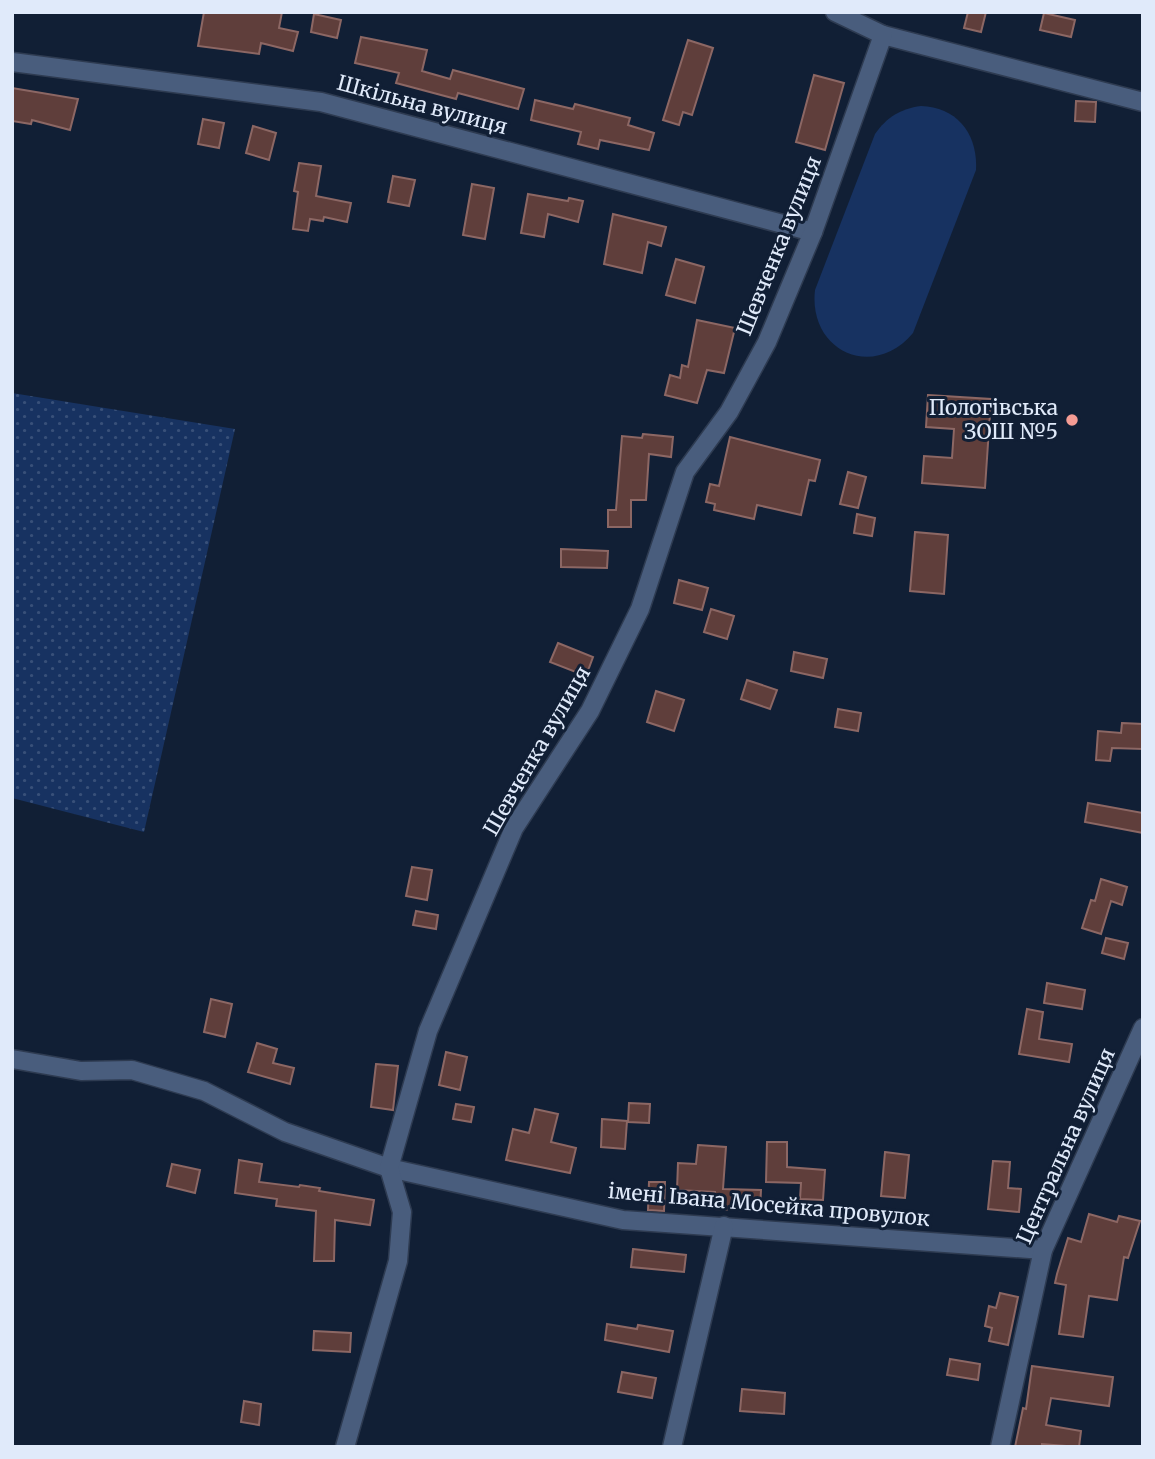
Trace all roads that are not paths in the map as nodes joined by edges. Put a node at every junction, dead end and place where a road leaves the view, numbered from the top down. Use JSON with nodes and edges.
{"nodes":[{"id":1,"x":835,"y":12,"type":"edge"},
{"id":2,"x":883,"y":35,"type":"junction"},
{"id":3,"x":16,"y":59,"type":"edge"},
{"id":4,"x":1143,"y":102,"type":"edge"},
{"id":5,"x":813,"y":232,"type":"junction"},
{"id":6,"x":1143,"y":1028,"type":"edge"},
{"id":7,"x":12,"y":1059,"type":"edge"},
{"id":8,"x":389,"y":1168,"type":"junction"},
{"id":9,"x":724,"y":1226,"type":"junction"},
{"id":10,"x":1043,"y":1250,"type":"junction"},
{"id":11,"x":345,"y":1447,"type":"edge"},
{"id":12,"x":671,"y":1447,"type":"edge"},
{"id":13,"x":1000,"y":1447,"type":"edge"}],
"edges":[{"from":1,"to":2,"type":"street"},
{"from":2,"to":4,"type":"street"},
{"from":2,"to":5,"type":"street","name":"Шевченка вулиця"},
{"from":3,"to":5,"type":"street","name":"Шкільна вулиця"},
{"from":5,"to":8,"type":"street","name":"Шевченка вулиця"},
{"from":6,"to":10,"type":"street","name":"Центральна вулиця"},
{"from":7,"to":8,"type":"street","name":"імені Івана Мосейка провулок"},
{"from":8,"to":9,"type":"street","name":"імені Івана Мосейка провулок"},
{"from":8,"to":11,"type":"street"},
{"from":9,"to":10,"type":"street","name":"імені Івана Мосейка провулок"},
{"from":9,"to":12,"type":"street"},
{"from":10,"to":13,"type":"street","name":"Центральна вулиця"}]}
